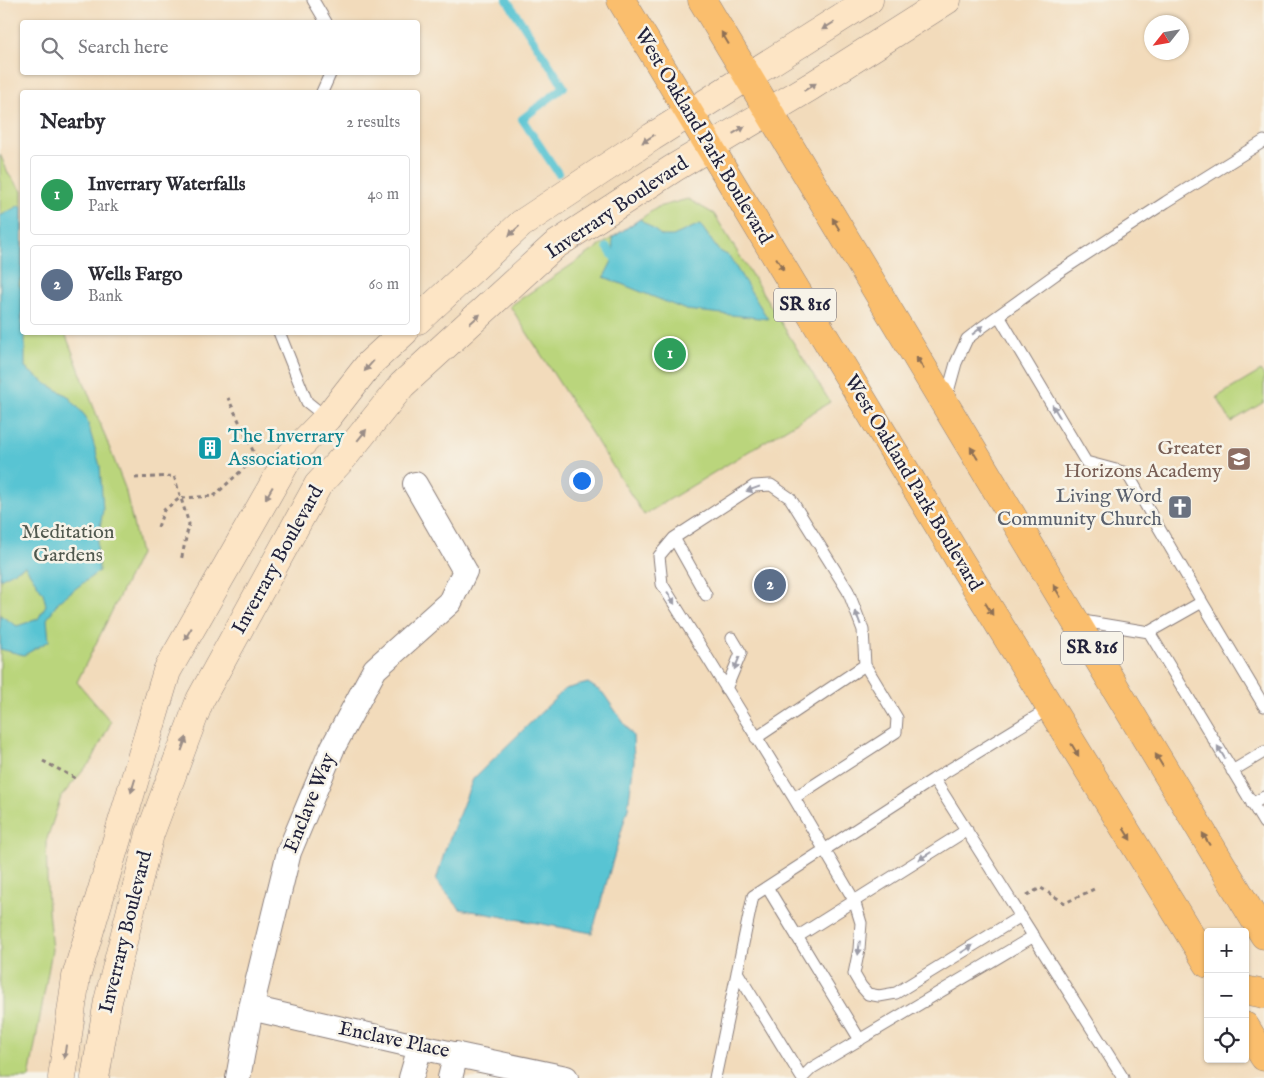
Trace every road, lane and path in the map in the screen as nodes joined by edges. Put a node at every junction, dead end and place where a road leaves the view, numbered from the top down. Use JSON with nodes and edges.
{"nodes":[{"id":1,"x":312,"y":0,"type":"edge"},
{"id":2,"x":621,"y":0,"type":"edge"},
{"id":3,"x":702,"y":0,"type":"edge"},
{"id":4,"x":869,"y":0,"type":"edge"},
{"id":5,"x":947,"y":0,"type":"edge"},
{"id":6,"x":325,"y":20,"type":"edge"},
{"id":7,"x":330,"y":75,"type":"edge"},
{"id":8,"x":747,"y":76,"type":"junction"},
{"id":9,"x":323,"y":90,"type":"edge"},
{"id":10,"x":768,"y":112,"type":"junction"},
{"id":11,"x":689,"y":113,"type":"junction"},
{"id":12,"x":1264,"y":141,"type":"edge"},
{"id":13,"x":710,"y":147,"type":"junction"},
{"id":14,"x":999,"y":316,"type":"junction"},
{"id":15,"x":420,"y":318,"type":"edge"},
{"id":16,"x":279,"y":335,"type":"edge"},
{"id":17,"x":401,"y":335,"type":"edge"},
{"id":18,"x":228,"y":398,"type":"dead end"},
{"id":19,"x":945,"y":405,"type":"junction"},
{"id":20,"x":327,"y":418,"type":"junction"},
{"id":21,"x":134,"y":478,"type":"dead end"},
{"id":22,"x":415,"y":484,"type":"dead end"},
{"id":23,"x":318,"y":485,"type":"junction"},
{"id":24,"x":180,"y":498,"type":"junction"},
{"id":25,"x":158,"y":527,"type":"dead end"},
{"id":26,"x":674,"y":538,"type":"junction"},
{"id":27,"x":181,"y":561,"type":"dead end"},
{"id":28,"x":706,"y":595,"type":"dead end"},
{"id":29,"x":1202,"y":602,"type":"junction"},
{"id":30,"x":1075,"y":620,"type":"junction"},
{"id":31,"x":1148,"y":632,"type":"junction"},
{"id":32,"x":732,"y":638,"type":"dead end"},
{"id":33,"x":865,"y":666,"type":"junction"},
{"id":34,"x":726,"y":689,"type":"junction"},
{"id":35,"x":1264,"y":706,"type":"edge"},
{"id":36,"x":1050,"y":708,"type":"junction"},
{"id":37,"x":756,"y":738,"type":"junction"},
{"id":38,"x":1264,"y":752,"type":"edge"},
{"id":39,"x":44,"y":760,"type":"dead end"},
{"id":40,"x":1232,"y":771,"type":"junction"},
{"id":41,"x":75,"y":778,"type":"dead end"},
{"id":42,"x":934,"y":779,"type":"junction"},
{"id":43,"x":1264,"y":796,"type":"edge"},
{"id":44,"x":794,"y":798,"type":"junction"},
{"id":45,"x":1252,"y":804,"type":"junction"},
{"id":46,"x":1264,"y":823,"type":"edge"},
{"id":47,"x":967,"y":830,"type":"junction"},
{"id":48,"x":824,"y":850,"type":"junction"},
{"id":49,"x":767,"y":887,"type":"junction"},
{"id":50,"x":1096,"y":888,"type":"dead end"},
{"id":51,"x":1024,"y":896,"type":"dead end"},
{"id":52,"x":854,"y":900,"type":"junction"},
{"id":53,"x":1021,"y":916,"type":"junction"},
{"id":54,"x":1264,"y":935,"type":"edge"},
{"id":55,"x":1034,"y":936,"type":"junction"},
{"id":56,"x":797,"y":937,"type":"junction"},
{"id":57,"x":1204,"y":958,"type":"edge"},
{"id":58,"x":737,"y":972,"type":"junction"},
{"id":59,"x":1249,"y":991,"type":"edge"},
{"id":60,"x":1264,"y":994,"type":"edge"},
{"id":61,"x":251,"y":1008,"type":"junction"},
{"id":62,"x":1249,"y":1033,"type":"edge"},
{"id":63,"x":860,"y":1040,"type":"junction"},
{"id":64,"x":420,"y":1047,"type":"junction"},
{"id":65,"x":456,"y":1054,"type":"junction"},
{"id":66,"x":1264,"y":1057,"type":"edge"},
{"id":67,"x":62,"y":1078,"type":"edge"},
{"id":68,"x":95,"y":1078,"type":"edge"},
{"id":69,"x":238,"y":1078,"type":"edge"},
{"id":70,"x":411,"y":1078,"type":"edge"},
{"id":71,"x":450,"y":1078,"type":"edge"},
{"id":72,"x":566,"y":1078,"type":"edge"},
{"id":73,"x":715,"y":1078,"type":"edge"},
{"id":74,"x":802,"y":1078,"type":"edge"},
{"id":75,"x":1123,"y":1078,"type":"edge"}],
"edges":[{"from":1,"to":6,"type":"lane"},
{"from":2,"to":11,"type":"main road","name":"West Oakland Park Boulevard","number":"SR 816"},
{"from":8,"to":3,"type":"main road","number":"SR 816","one_way":true},
{"from":4,"to":8,"type":"street","name":"Inverrary Boulevard","one_way":true},
{"from":10,"to":5,"type":"street","name":"Inverrary Boulevard","one_way":true},
{"from":7,"to":9,"type":"lane"},
{"from":8,"to":10,"type":"main road","number":"SR 816"},
{"from":8,"to":11,"type":"street","name":"Inverrary Boulevard"},
{"from":13,"to":10,"type":"street","name":"Inverrary Boulevard","one_way":true},
{"from":19,"to":10,"type":"main road","number":"SR 816","one_way":true},
{"from":11,"to":13,"type":"main road","name":"West Oakland Park Boulevard","number":"SR 816"},
{"from":11,"to":15,"type":"street","name":"Inverrary Boulevard","one_way":true},
{"from":12,"to":14,"type":"lane"},
{"from":23,"to":13,"type":"street","name":"Inverrary Boulevard","one_way":true},
{"from":13,"to":36,"type":"main road","name":"West Oakland Park Boulevard","number":"SR 816","one_way":true},
{"from":19,"to":14,"type":"lane","one_way":true},
{"from":29,"to":14,"type":"lane","one_way":true},
{"from":16,"to":20,"type":"lane"},
{"from":17,"to":20,"type":"street","name":"Inverrary Boulevard","one_way":true},
{"from":18,"to":24,"type":"path"},
{"from":30,"to":19,"type":"main road","number":"SR 816","one_way":true},
{"from":20,"to":23,"type":"street"},
{"from":20,"to":67,"type":"street","name":"Inverrary Boulevard","one_way":true},
{"from":21,"to":24,"type":"path"},
{"from":22,"to":61,"type":"street","name":"Enclave Way"},
{"from":68,"to":23,"type":"street","name":"Inverrary Boulevard","one_way":true},
{"from":24,"to":25,"type":"path"},
{"from":24,"to":27,"type":"path"},
{"from":26,"to":28,"type":"lane"},
{"from":33,"to":26,"type":"lane","one_way":true},
{"from":26,"to":34,"type":"lane","one_way":true},
{"from":29,"to":31,"type":"lane"},
{"from":29,"to":35,"type":"lane"},
{"from":30,"to":31,"type":"lane"},
{"from":54,"to":30,"type":"main road","number":"SR 816","one_way":true},
{"from":40,"to":31,"type":"lane","one_way":true},
{"from":32,"to":34,"type":"lane","one_way":true},
{"from":33,"to":37,"type":"lane"},
{"from":33,"to":44,"type":"lane"},
{"from":34,"to":37,"type":"lane"},
{"from":36,"to":42,"type":"lane"},
{"from":36,"to":57,"type":"main road","name":"West Oakland Park Boulevard","number":"SR 816","one_way":true},
{"from":37,"to":44,"type":"lane"},
{"from":38,"to":40,"type":"lane"},
{"from":39,"to":41,"type":"path"},
{"from":40,"to":45,"type":"lane"},
{"from":42,"to":47,"type":"lane"},
{"from":42,"to":48,"type":"lane"},
{"from":43,"to":45,"type":"lane"},
{"from":44,"to":48,"type":"lane"},
{"from":45,"to":46,"type":"lane"},
{"from":47,"to":52,"type":"lane","one_way":true},
{"from":47,"to":53,"type":"lane"},
{"from":48,"to":49,"type":"lane"},
{"from":48,"to":52,"type":"lane"},
{"from":49,"to":56,"type":"lane"},
{"from":49,"to":58,"type":"lane"},
{"from":50,"to":51,"type":"path"},
{"from":52,"to":53,"type":"lane","one_way":true},
{"from":52,"to":56,"type":"lane"},
{"from":53,"to":55,"type":"lane"},
{"from":55,"to":63,"type":"lane"},
{"from":55,"to":75,"type":"lane"},
{"from":56,"to":63,"type":"lane"},
{"from":58,"to":73,"type":"lane"},
{"from":58,"to":74,"type":"lane"},
{"from":59,"to":60,"type":"main road"},
{"from":61,"to":64,"type":"street","name":"Enclave Place"},
{"from":61,"to":69,"type":"street","name":"Enclave Way"},
{"from":62,"to":66,"type":"main road"},
{"from":63,"to":74,"type":"lane"},
{"from":64,"to":65,"type":"street","name":"Enclave Place"},
{"from":64,"to":70,"type":"street"},
{"from":65,"to":71,"type":"street"},
{"from":65,"to":72,"type":"street","name":"Enclave Place"}]}
